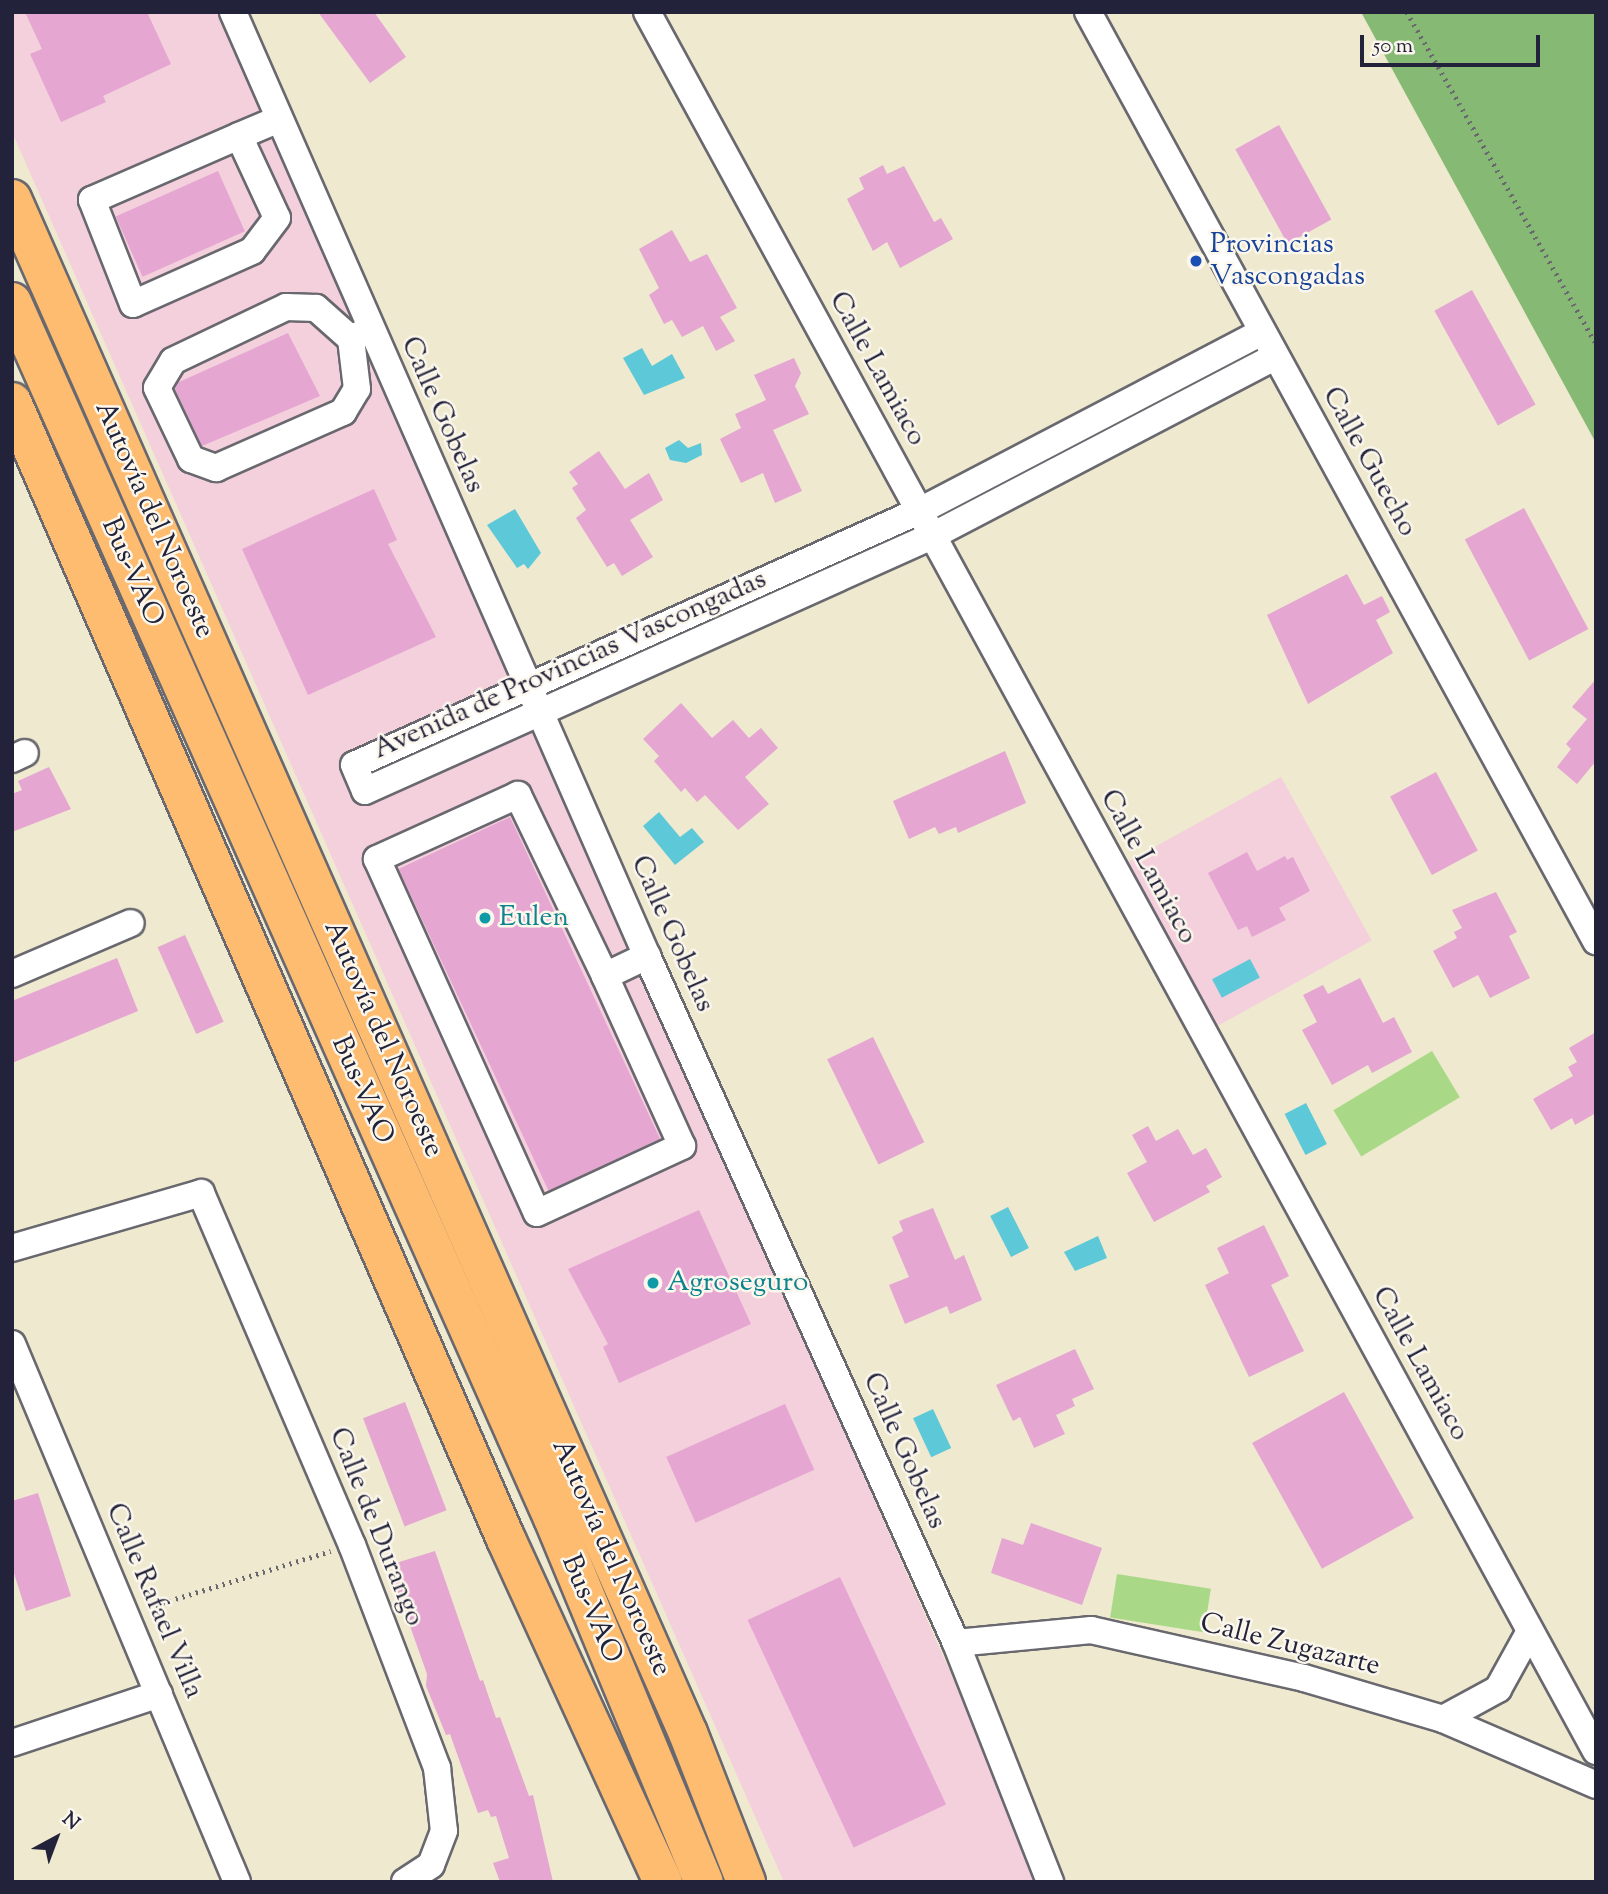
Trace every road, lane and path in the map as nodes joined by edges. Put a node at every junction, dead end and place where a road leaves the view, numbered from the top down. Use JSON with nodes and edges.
{"nodes":[{"id":1,"x":233,"y":12,"type":"edge"},
{"id":2,"x":647,"y":12,"type":"edge"},
{"id":3,"x":1088,"y":12,"type":"edge"},
{"id":4,"x":1407,"y":12,"type":"edge"},
{"id":5,"x":279,"y":119,"type":"junction"},
{"id":6,"x":239,"y":136,"type":"junction"},
{"id":7,"x":12,"y":199,"type":"edge"},
{"id":8,"x":12,"y":302,"type":"edge"},
{"id":9,"x":1262,"y":332,"type":"junction"},
{"id":10,"x":360,"y":334,"type":"junction"},
{"id":11,"x":1596,"y":344,"type":"edge"},
{"id":12,"x":1275,"y":357,"type":"junction"},
{"id":13,"x":12,"y":402,"type":"edge"},
{"id":14,"x":919,"y":511,"type":"junction"},
{"id":15,"x":932,"y":536,"type":"junction"},
{"id":16,"x":529,"y":689,"type":"junction"},
{"id":17,"x":540,"y":714,"type":"junction"},
{"id":18,"x":131,"y":923,"type":"dead end"},
{"id":19,"x":1596,"y":941,"type":"edge"},
{"id":20,"x":647,"y":956,"type":"junction"},
{"id":21,"x":12,"y":974,"type":"edge"},
{"id":22,"x":605,"y":976,"type":"junction"},
{"id":23,"x":12,"y":1248,"type":"edge"},
{"id":24,"x":12,"y":1344,"type":"edge"},
{"id":25,"x":352,"y":1545,"type":"junction"},
{"id":26,"x":125,"y":1614,"type":"junction"},
{"id":27,"x":1530,"y":1631,"type":"junction"},
{"id":28,"x":956,"y":1643,"type":"junction"},
{"id":29,"x":159,"y":1694,"type":"junction"},
{"id":30,"x":1443,"y":1719,"type":"junction"},
{"id":31,"x":12,"y":1743,"type":"edge"},
{"id":32,"x":1596,"y":1751,"type":"edge"},
{"id":33,"x":1596,"y":1785,"type":"edge"},
{"id":34,"x":237,"y":1882,"type":"edge"},
{"id":35,"x":405,"y":1882,"type":"edge"},
{"id":36,"x":663,"y":1882,"type":"edge"},
{"id":37,"x":705,"y":1882,"type":"edge"},
{"id":38,"x":746,"y":1882,"type":"edge"},
{"id":39,"x":1050,"y":1882,"type":"edge"}],
"edges":[{"from":1,"to":5,"type":"street","name":"Calle Gobelas"},
{"from":2,"to":14,"type":"street","name":"Calle Lamiaco"},
{"from":3,"to":9,"type":"street","name":"Calle Guecho"},
{"from":4,"to":11,"type":"path"},
{"from":5,"to":6,"type":"street"},
{"from":5,"to":10,"type":"street","name":"Calle Gobelas"},
{"from":6,"to":6,"type":"street"},
{"from":7,"to":38,"type":"highway","name":"Autovía del Noroeste"},
{"from":8,"to":37,"type":"highway","name":"Bus-VAO"},
{"from":9,"to":12,"type":"street","name":"Calle Guecho"},
{"from":9,"to":14,"type":"street","name":"Avenida de Provincias Vascongadas"},
{"from":10,"to":10,"type":"street"},
{"from":10,"to":16,"type":"street","name":"Calle Gobelas"},
{"from":12,"to":15,"type":"street","name":"Avenida de Provincias Vascongadas"},
{"from":12,"to":19,"type":"street","name":"Calle Guecho"},
{"from":13,"to":36,"type":"highway"},
{"from":14,"to":15,"type":"street","name":"Calle Lamiaco"},
{"from":14,"to":16,"type":"street","name":"Avenida de Provincias Vascongadas"},
{"from":15,"to":17,"type":"street","name":"Avenida de Provincias Vascongadas"},
{"from":15,"to":27,"type":"street","name":"Calle Lamiaco"},
{"from":16,"to":17,"type":"street","name":"Calle Gobelas"},
{"from":16,"to":17,"type":"street","name":"Avenida de Provincias Vascongadas"},
{"from":17,"to":20,"type":"street","name":"Calle Gobelas"},
{"from":18,"to":21,"type":"street"},
{"from":20,"to":22,"type":"street"},
{"from":20,"to":28,"type":"street","name":"Calle Gobelas"},
{"from":22,"to":22,"type":"street"},
{"from":23,"to":25,"type":"street","name":"Calle de Durango"},
{"from":24,"to":26,"type":"street","name":"Calle Rafael Villa"},
{"from":25,"to":26,"type":"path"},
{"from":25,"to":35,"type":"street","name":"Calle de Durango"},
{"from":26,"to":29,"type":"street","name":"Calle Rafael Villa"},
{"from":27,"to":30,"type":"street"},
{"from":27,"to":32,"type":"street","name":"Calle Lamiaco"},
{"from":28,"to":30,"type":"street","name":"Calle Zugazarte"},
{"from":28,"to":39,"type":"street","name":"Calle Gobelas"},
{"from":29,"to":31,"type":"street"},
{"from":29,"to":34,"type":"street","name":"Calle Rafael Villa"},
{"from":30,"to":33,"type":"street","name":"Calle Zugazarte"}]}
